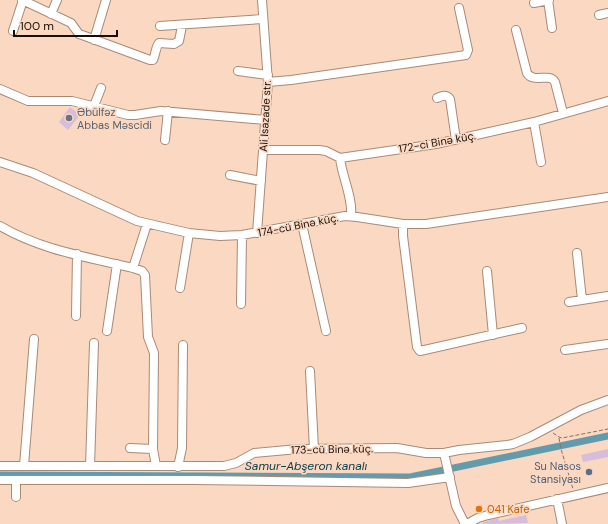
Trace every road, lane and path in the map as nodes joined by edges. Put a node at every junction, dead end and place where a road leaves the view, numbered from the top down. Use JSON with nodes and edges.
{"nodes":[{"id":1,"x":23,"y":0,"type":"edge"},
{"id":2,"x":57,"y":0,"type":"edge"},
{"id":3,"x":106,"y":0,"type":"edge"},
{"id":4,"x":262,"y":0,"type":"edge"},
{"id":5,"x":549,"y":0,"type":"edge"},
{"id":6,"x":534,"y":3,"type":"dead end"},
{"id":7,"x":458,"y":8,"type":"dead end"},
{"id":8,"x":608,"y":13,"type":"edge"},
{"id":9,"x":51,"y":14,"type":"junction"},
{"id":10,"x":599,"y":15,"type":"dead end"},
{"id":11,"x":263,"y":19,"type":"junction"},
{"id":12,"x":160,"y":26,"type":"dead end"},
{"id":13,"x":182,"y":26,"type":"junction"},
{"id":14,"x":552,"y":28,"type":"dead end"},
{"id":15,"x":516,"y":30,"type":"dead end"},
{"id":16,"x":13,"y":31,"type":"dead end"},
{"id":17,"x":94,"y":40,"type":"junction"},
{"id":18,"x":238,"y":71,"type":"dead end"},
{"id":19,"x":268,"y":79,"type":"junction"},
{"id":20,"x":102,"y":88,"type":"dead end"},
{"id":21,"x":0,"y":89,"type":"edge"},
{"id":22,"x":436,"y":98,"type":"dead end"},
{"id":23,"x":608,"y":101,"type":"edge"},
{"id":24,"x":94,"y":106,"type":"junction"},
{"id":25,"x":168,"y":111,"type":"junction"},
{"id":26,"x":563,"y":113,"type":"junction"},
{"id":27,"x":266,"y":120,"type":"junction"},
{"id":28,"x":534,"y":122,"type":"junction"},
{"id":29,"x":165,"y":140,"type":"dead end"},
{"id":30,"x":456,"y":140,"type":"junction"},
{"id":31,"x":264,"y":150,"type":"junction"},
{"id":32,"x":340,"y":158,"type":"junction"},
{"id":33,"x":0,"y":162,"type":"edge"},
{"id":34,"x":541,"y":162,"type":"dead end"},
{"id":35,"x":230,"y":174,"type":"dead end"},
{"id":36,"x":261,"y":181,"type":"junction"},
{"id":37,"x":608,"y":197,"type":"edge"},
{"id":38,"x":351,"y":216,"type":"junction"},
{"id":39,"x":147,"y":224,"type":"junction"},
{"id":40,"x":302,"y":224,"type":"junction"},
{"id":41,"x":403,"y":224,"type":"junction"},
{"id":42,"x":0,"y":226,"type":"edge"},
{"id":43,"x":189,"y":233,"type":"junction"},
{"id":44,"x":257,"y":233,"type":"junction"},
{"id":45,"x":242,"y":235,"type":"junction"},
{"id":46,"x":577,"y":253,"type":"dead end"},
{"id":47,"x":76,"y":254,"type":"junction"},
{"id":48,"x":117,"y":264,"type":"junction"},
{"id":49,"x":133,"y":268,"type":"junction"},
{"id":50,"x":487,"y":271,"type":"dead end"},
{"id":51,"x":180,"y":288,"type":"dead end"},
{"id":52,"x":608,"y":296,"type":"edge"},
{"id":53,"x":582,"y":300,"type":"junction"},
{"id":54,"x":569,"y":302,"type":"dead end"},
{"id":55,"x":241,"y":304,"type":"dead end"},
{"id":56,"x":76,"y":316,"type":"dead end"},
{"id":57,"x":522,"y":328,"type":"dead end"},
{"id":58,"x":107,"y":331,"type":"dead end"},
{"id":59,"x":326,"y":331,"type":"dead end"},
{"id":60,"x":493,"y":335,"type":"junction"},
{"id":61,"x":34,"y":339,"type":"dead end"},
{"id":62,"x":94,"y":343,"type":"dead end"},
{"id":63,"x":608,"y":344,"type":"edge"},
{"id":64,"x":184,"y":345,"type":"dead end"},
{"id":65,"x":564,"y":350,"type":"dead end"},
{"id":66,"x":310,"y":371,"type":"dead end"},
{"id":67,"x":608,"y":400,"type":"edge"},
{"id":68,"x":548,"y":427,"type":"junction"},
{"id":69,"x":608,"y":429,"type":"edge"},
{"id":70,"x":559,"y":437,"type":"junction"},
{"id":71,"x":130,"y":448,"type":"dead end"},
{"id":72,"x":153,"y":449,"type":"junction"},
{"id":73,"x":314,"y":449,"type":"junction"},
{"id":74,"x":444,"y":453,"type":"junction"},
{"id":75,"x":0,"y":466,"type":"edge"},
{"id":76,"x":24,"y":466,"type":"junction"},
{"id":77,"x":90,"y":466,"type":"junction"},
{"id":78,"x":156,"y":466,"type":"junction"},
{"id":79,"x":178,"y":467,"type":"junction"},
{"id":80,"x":450,"y":477,"type":"junction"},
{"id":81,"x":0,"y":480,"type":"edge"},
{"id":82,"x":16,"y":480,"type":"junction"},
{"id":83,"x":608,"y":488,"type":"edge"},
{"id":84,"x":575,"y":495,"type":"junction"},
{"id":85,"x":16,"y":497,"type":"dead end"},
{"id":86,"x":557,"y":499,"type":"junction"},
{"id":87,"x":466,"y":524,"type":"edge"},
{"id":88,"x":562,"y":524,"type":"edge"}],
"edges":[{"from":1,"to":9,"type":"street"},
{"from":1,"to":16,"type":"street"},
{"from":2,"to":9,"type":"street"},
{"from":3,"to":17,"type":"street"},
{"from":4,"to":11,"type":"street","name":"Ali Isazade str."},
{"from":5,"to":6,"type":"street"},
{"from":5,"to":14,"type":"street"},
{"from":7,"to":19,"type":"street"},
{"from":8,"to":10,"type":"street"},
{"from":9,"to":17,"type":"street"},
{"from":11,"to":13,"type":"street"},
{"from":11,"to":19,"type":"street","name":"Ali Isazade str."},
{"from":12,"to":13,"type":"street"},
{"from":13,"to":17,"type":"street"},
{"from":15,"to":26,"type":"street"},
{"from":18,"to":19,"type":"street"},
{"from":19,"to":27,"type":"street","name":"Ali Isazade str."},
{"from":20,"to":24,"type":"street"},
{"from":21,"to":24,"type":"street"},
{"from":22,"to":30,"type":"street"},
{"from":23,"to":26,"type":"street","name":"172-ci Binə küç."},
{"from":24,"to":25,"type":"street"},
{"from":25,"to":27,"type":"street"},
{"from":25,"to":29,"type":"street"},
{"from":26,"to":28,"type":"street","name":"172-ci Binə küç."},
{"from":27,"to":31,"type":"street","name":"Ali Isazade str."},
{"from":28,"to":30,"type":"street","name":"172-ci Binə küç."},
{"from":28,"to":34,"type":"street"},
{"from":30,"to":32,"type":"street","name":"172-ci Binə küç."},
{"from":31,"to":32,"type":"street"},
{"from":31,"to":36,"type":"street","name":"Ali Isazade str."},
{"from":32,"to":38,"type":"street"},
{"from":33,"to":39,"type":"street","name":"174-cü Binə küç."},
{"from":35,"to":36,"type":"street"},
{"from":36,"to":44,"type":"street","name":"Ali Isazade str."},
{"from":37,"to":41,"type":"street","name":"174-cü Binə küç."},
{"from":38,"to":40,"type":"street","name":"174-cü Binə küç."},
{"from":38,"to":41,"type":"street","name":"174-cü Binə küç."},
{"from":39,"to":43,"type":"street","name":"174-cü Binə küç."},
{"from":39,"to":49,"type":"street"},
{"from":40,"to":44,"type":"street","name":"174-cü Binə küç."},
{"from":40,"to":59,"type":"street"},
{"from":41,"to":60,"type":"street"},
{"from":42,"to":47,"type":"street"},
{"from":43,"to":45,"type":"street","name":"174-cü Binə küç."},
{"from":43,"to":51,"type":"street"},
{"from":44,"to":45,"type":"street","name":"174-cü Binə küç."},
{"from":45,"to":55,"type":"street"},
{"from":46,"to":53,"type":"street"},
{"from":47,"to":48,"type":"street"},
{"from":47,"to":56,"type":"street"},
{"from":48,"to":49,"type":"street"},
{"from":48,"to":58,"type":"street"},
{"from":49,"to":72,"type":"street"},
{"from":50,"to":60,"type":"street"},
{"from":52,"to":53,"type":"street"},
{"from":53,"to":54,"type":"street"},
{"from":57,"to":60,"type":"street"},
{"from":61,"to":76,"type":"street"},
{"from":62,"to":77,"type":"street"},
{"from":63,"to":65,"type":"street"},
{"from":64,"to":79,"type":"street"},
{"from":66,"to":73,"type":"street"},
{"from":67,"to":68,"type":"street","name":"173-cü Binə küç."},
{"from":68,"to":70,"type":"path"},
{"from":68,"to":74,"type":"street","name":"173-cü Binə küç."},
{"from":69,"to":70,"type":"path"},
{"from":70,"to":84,"type":"path"},
{"from":71,"to":72,"type":"street"},
{"from":72,"to":78,"type":"street"},
{"from":73,"to":74,"type":"street","name":"173-cü Binə küç."},
{"from":73,"to":79,"type":"street","name":"173-cü Binə küç."},
{"from":74,"to":80,"type":"street"},
{"from":75,"to":76,"type":"street","name":"173-cü Binə küç."},
{"from":76,"to":77,"type":"street","name":"173-cü Binə küç."},
{"from":77,"to":78,"type":"street","name":"173-cü Binə küç."},
{"from":78,"to":79,"type":"street","name":"173-cü Binə küç."},
{"from":80,"to":82,"type":"street"},
{"from":80,"to":87,"type":"street"},
{"from":81,"to":82,"type":"street"},
{"from":82,"to":85,"type":"street"},
{"from":83,"to":84,"type":"street"},
{"from":84,"to":86,"type":"street"},
{"from":86,"to":87,"type":"street"},
{"from":86,"to":88,"type":"street"}]}
